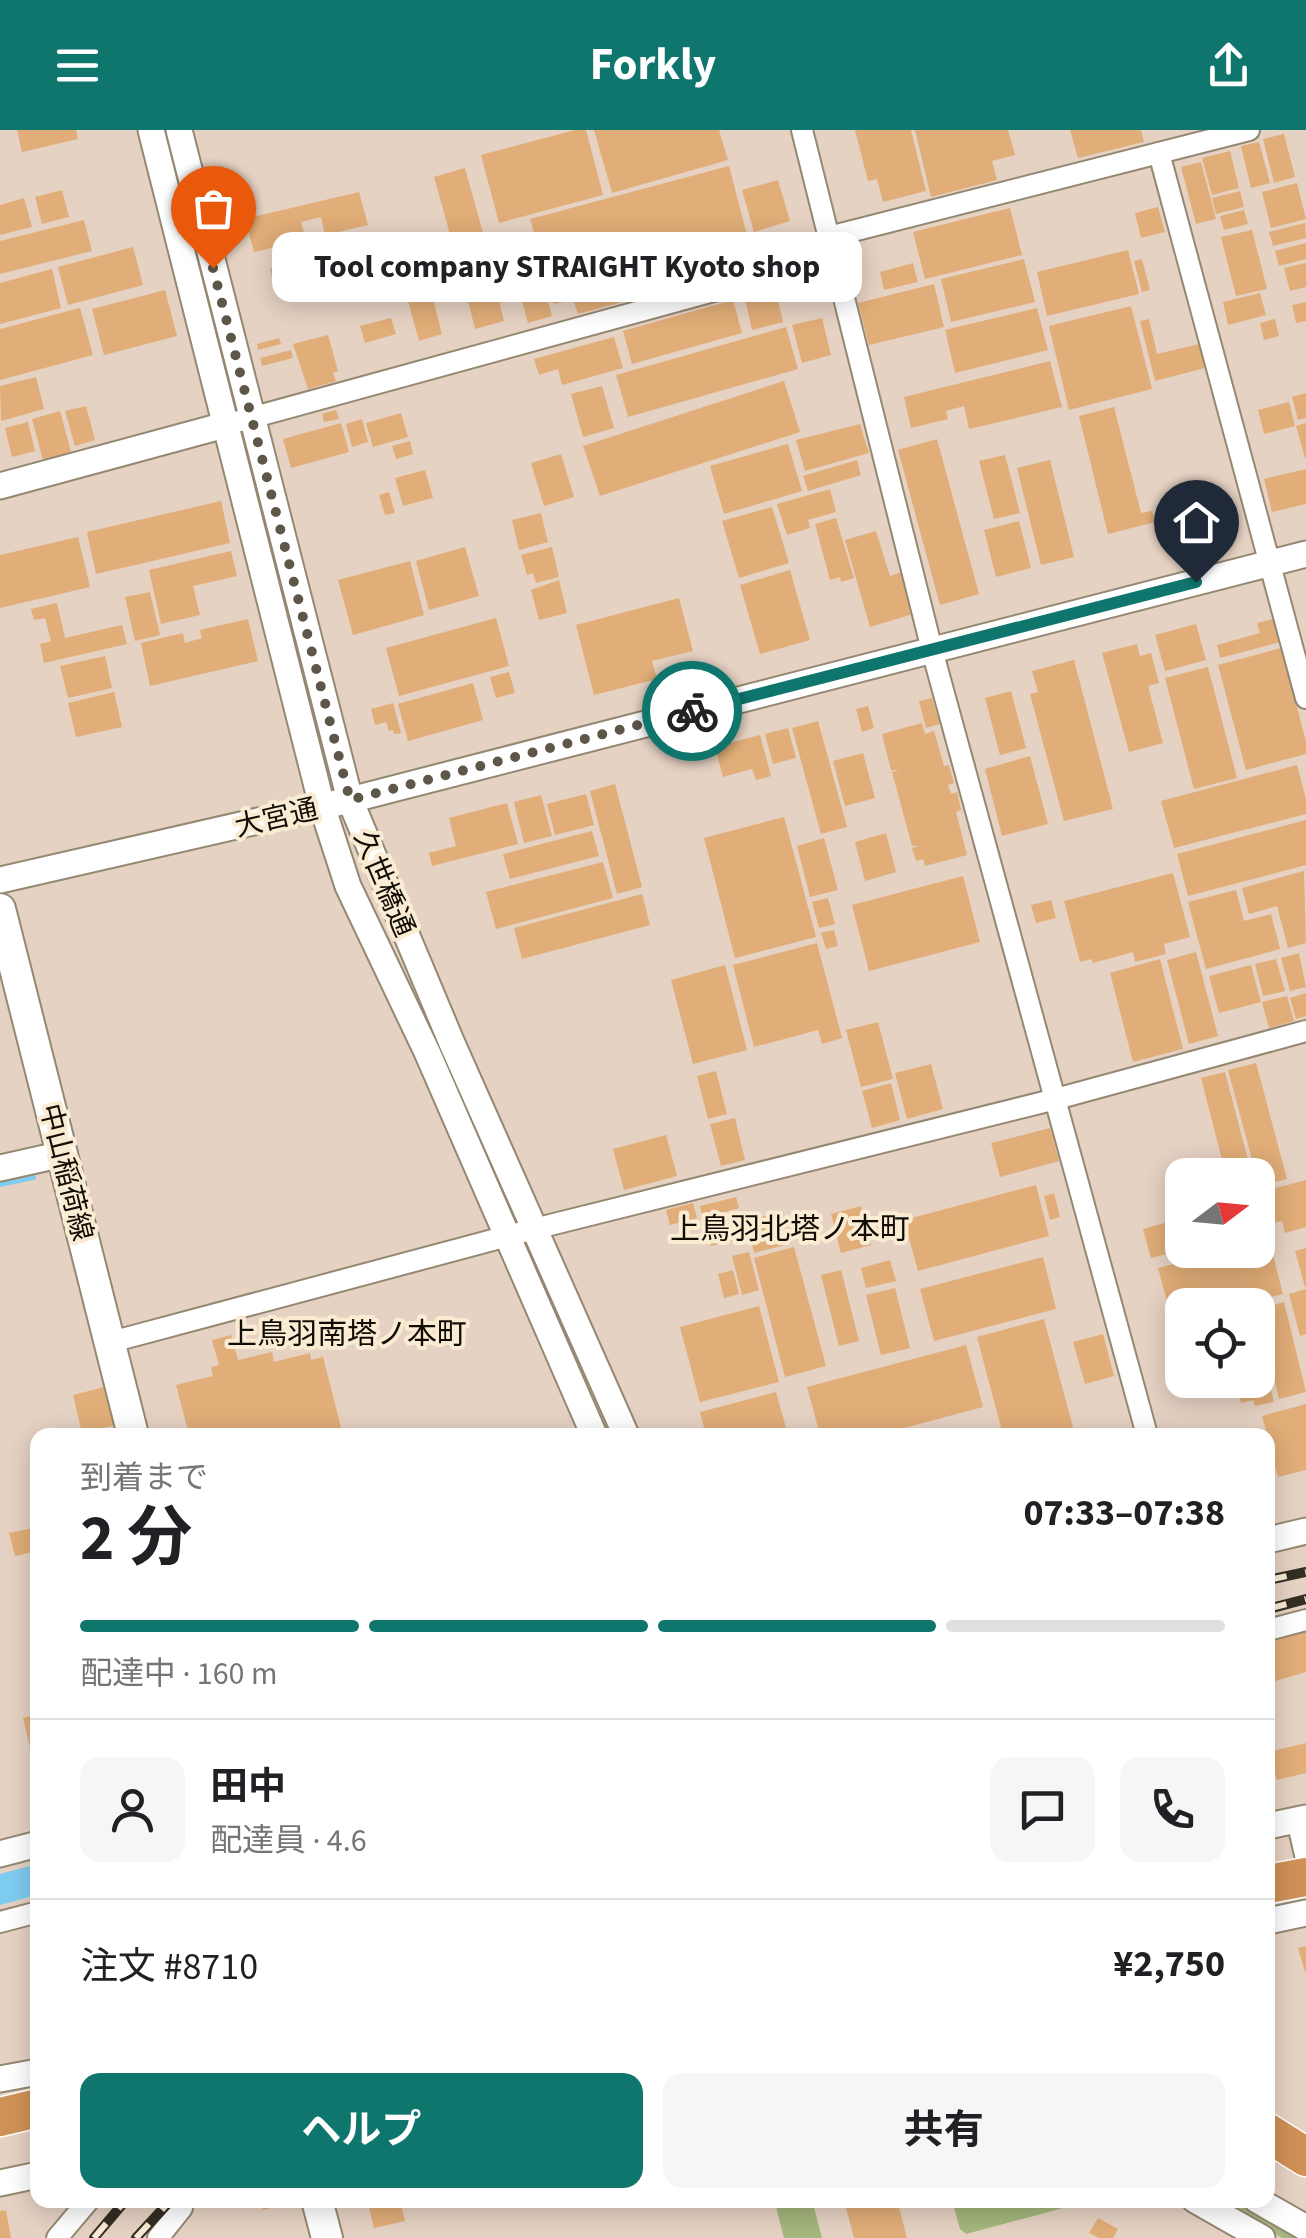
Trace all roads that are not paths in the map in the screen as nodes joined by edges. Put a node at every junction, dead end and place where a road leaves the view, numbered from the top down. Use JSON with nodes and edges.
{"nodes":[{"id":1,"x":152,"y":130,"type":"edge"},
{"id":2,"x":179,"y":130,"type":"edge"},
{"id":3,"x":802,"y":130,"type":"edge"},
{"id":4,"x":1250,"y":130,"type":"edge"},
{"id":5,"x":1160,"y":154,"type":"junction"},
{"id":6,"x":204,"y":230,"type":"junction"},
{"id":7,"x":178,"y":238,"type":"junction"},
{"id":8,"x":831,"y":247,"type":"junction"},
{"id":9,"x":252,"y":419,"type":"junction"},
{"id":10,"x":224,"y":425,"type":"junction"},
{"id":11,"x":0,"y":486,"type":"edge"},
{"id":12,"x":1306,"y":554,"type":"edge"},
{"id":13,"x":1271,"y":563,"type":"junction"},
{"id":14,"x":296,"y":589,"type":"junction"},
{"id":15,"x":268,"y":596,"type":"junction"},
{"id":16,"x":932,"y":650,"type":"junction"},
{"id":17,"x":1306,"y":698,"type":"edge"},
{"id":18,"x":350,"y":800,"type":"junction"},
{"id":19,"x":322,"y":806,"type":"junction"},
{"id":20,"x":0,"y":880,"type":"edge"},
{"id":21,"x":0,"y":909,"type":"edge"},
{"id":22,"x":1306,"y":1031,"type":"edge"},
{"id":23,"x":451,"y":1040,"type":"junction"},
{"id":24,"x":427,"y":1052,"type":"junction"},
{"id":25,"x":1056,"y":1099,"type":"junction"},
{"id":26,"x":63,"y":1154,"type":"junction"},
{"id":27,"x":0,"y":1168,"type":"edge"},
{"id":28,"x":534,"y":1229,"type":"junction"},
{"id":29,"x":509,"y":1236,"type":"junction"},
{"id":30,"x":110,"y":1342,"type":"junction"},
{"id":31,"x":610,"y":1400,"type":"junction"},
{"id":32,"x":583,"y":1410,"type":"junction"},
{"id":33,"x":131,"y":1428,"type":"edge"},
{"id":34,"x":591,"y":1428,"type":"edge"},
{"id":35,"x":623,"y":1428,"type":"edge"},
{"id":36,"x":1145,"y":1428,"type":"edge"},
{"id":37,"x":1306,"y":1531,"type":"edge"},
{"id":38,"x":1275,"y":1538,"type":"edge"},
{"id":39,"x":1306,"y":1620,"type":"edge"},
{"id":40,"x":1275,"y":1628,"type":"edge"},
{"id":41,"x":1302,"y":1819,"type":"edge"},
{"id":42,"x":1275,"y":1824,"type":"edge"},
{"id":43,"x":30,"y":1846,"type":"edge"},
{"id":44,"x":0,"y":1854,"type":"edge"},
{"id":45,"x":1306,"y":1859,"type":"edge"},
{"id":46,"x":1306,"y":1877,"type":"edge"},
{"id":47,"x":1275,"y":1883,"type":"edge"},
{"id":48,"x":1306,"y":1913,"type":"edge"},
{"id":49,"x":30,"y":1914,"type":"edge"},
{"id":50,"x":1275,"y":1920,"type":"edge"},
{"id":51,"x":0,"y":1922,"type":"edge"},
{"id":52,"x":30,"y":2073,"type":"edge"},
{"id":53,"x":0,"y":2079,"type":"edge"},
{"id":54,"x":30,"y":2108,"type":"edge"},
{"id":55,"x":0,"y":2114,"type":"edge"},
{"id":56,"x":30,"y":2135,"type":"edge"},
{"id":57,"x":1275,"y":2137,"type":"edge"},
{"id":58,"x":0,"y":2142,"type":"edge"},
{"id":59,"x":1306,"y":2157,"type":"edge"},
{"id":60,"x":30,"y":2177,"type":"edge"},
{"id":61,"x":0,"y":2183,"type":"edge"},
{"id":62,"x":82,"y":2208,"type":"edge"},
{"id":63,"x":182,"y":2208,"type":"edge"},
{"id":64,"x":319,"y":2208,"type":"edge"},
{"id":65,"x":1209,"y":2208,"type":"edge"},
{"id":66,"x":1270,"y":2208,"type":"edge"},
{"id":67,"x":1306,"y":2228,"type":"edge"},
{"id":68,"x":57,"y":2238,"type":"edge"},
{"id":69,"x":158,"y":2238,"type":"edge"},
{"id":70,"x":326,"y":2238,"type":"edge"},
{"id":71,"x":1262,"y":2238,"type":"edge"}],
"edges":[{"from":1,"to":7,"type":"street","name":"久世橋通"},
{"from":2,"to":6,"type":"street","name":"久世橋通"},
{"from":3,"to":8,"type":"street"},
{"from":4,"to":5,"type":"street"},
{"from":5,"to":8,"type":"street"},
{"from":5,"to":13,"type":"street"},
{"from":6,"to":7,"type":"street"},
{"from":6,"to":9,"type":"street","name":"久世橋通"},
{"from":7,"to":10,"type":"street","name":"久世橋通"},
{"from":8,"to":9,"type":"street"},
{"from":8,"to":16,"type":"street"},
{"from":9,"to":10,"type":"street"},
{"from":9,"to":14,"type":"street","name":"久世橋通"},
{"from":10,"to":11,"type":"street"},
{"from":10,"to":15,"type":"street","name":"久世橋通"},
{"from":12,"to":13,"type":"street","name":"大宮通"},
{"from":13,"to":16,"type":"street","name":"大宮通"},
{"from":13,"to":17,"type":"street"},
{"from":14,"to":15,"type":"street"},
{"from":14,"to":18,"type":"street","name":"久世橋通"},
{"from":15,"to":19,"type":"street","name":"久世橋通"},
{"from":16,"to":18,"type":"street","name":"大宮通"},
{"from":16,"to":25,"type":"street"},
{"from":18,"to":19,"type":"street","name":"大宮通"},
{"from":18,"to":23,"type":"street","name":"久世橋通"},
{"from":19,"to":20,"type":"street","name":"大宮通"},
{"from":19,"to":24,"type":"street","name":"久世橋通"},
{"from":21,"to":26,"type":"main road","name":"中山稲荷線"},
{"from":22,"to":25,"type":"street"},
{"from":23,"to":24,"type":"street"},
{"from":23,"to":28,"type":"street","name":"久世橋通"},
{"from":24,"to":29,"type":"street","name":"久世橋通"},
{"from":25,"to":28,"type":"street"},
{"from":25,"to":36,"type":"street"},
{"from":26,"to":27,"type":"street"},
{"from":26,"to":30,"type":"main road","name":"中山稲荷線"},
{"from":28,"to":29,"type":"street"},
{"from":28,"to":31,"type":"street","name":"久世橋通"},
{"from":29,"to":30,"type":"street"},
{"from":29,"to":32,"type":"street","name":"久世橋通"},
{"from":30,"to":33,"type":"main road","name":"中山稲荷線"},
{"from":31,"to":32,"type":"street"},
{"from":31,"to":35,"type":"street","name":"久世橋通"},
{"from":32,"to":34,"type":"street","name":"久世橋通"},
{"from":37,"to":38,"type":"street"},
{"from":39,"to":40,"type":"street"},
{"from":41,"to":42,"type":"street"},
{"from":41,"to":45,"type":"street"},
{"from":43,"to":44,"type":"street"},
{"from":46,"to":47,"type":"highway"},
{"from":48,"to":50,"type":"street"},
{"from":49,"to":51,"type":"street"},
{"from":52,"to":53,"type":"street"},
{"from":54,"to":55,"type":"highway"},
{"from":56,"to":58,"type":"highway"},
{"from":57,"to":59,"type":"highway"},
{"from":60,"to":61,"type":"street"},
{"from":62,"to":68,"type":"street"},
{"from":63,"to":69,"type":"street"},
{"from":64,"to":70,"type":"main road"},
{"from":65,"to":71,"type":"street"},
{"from":66,"to":67,"type":"street"}]}
